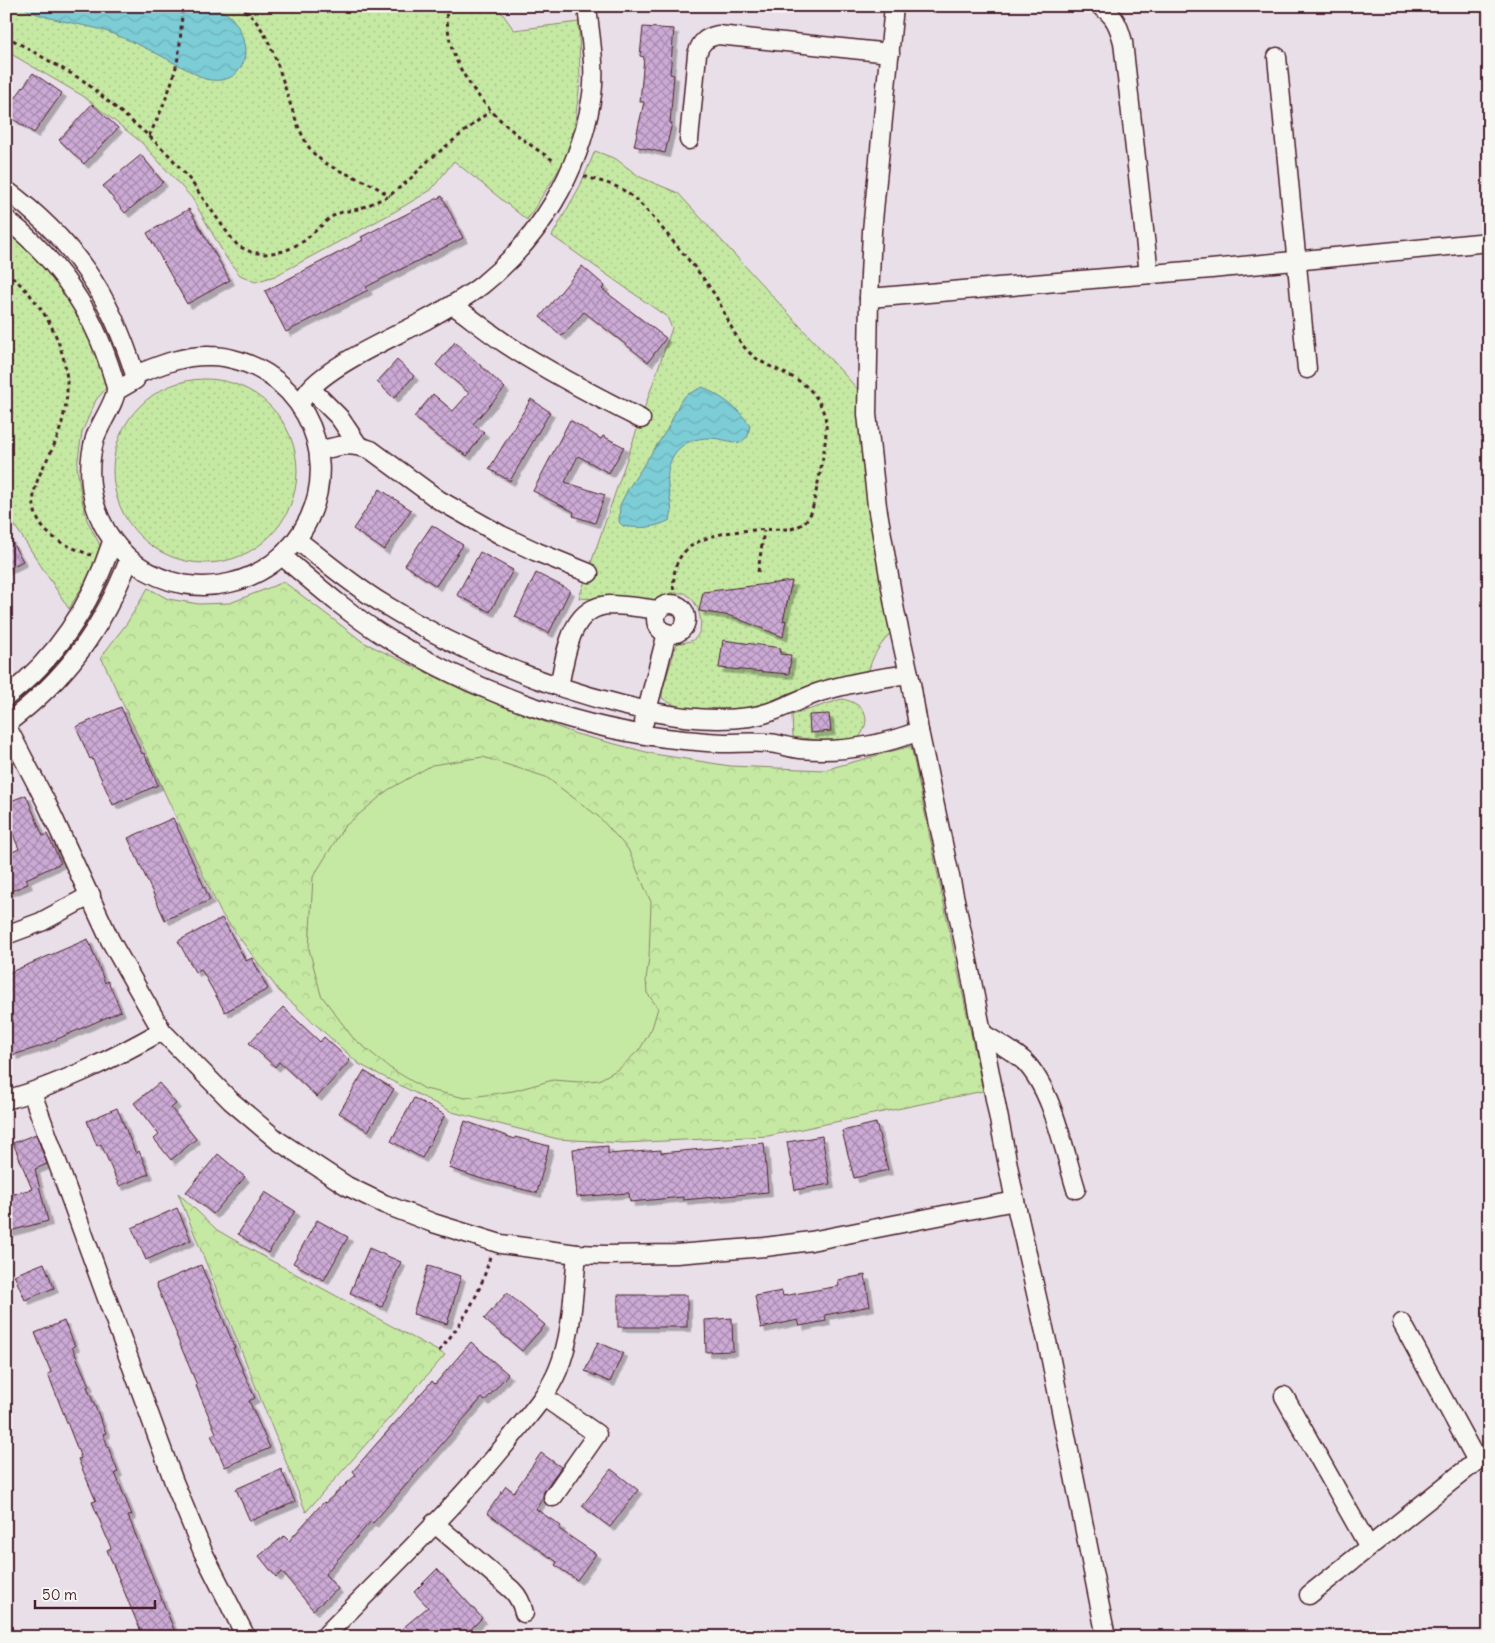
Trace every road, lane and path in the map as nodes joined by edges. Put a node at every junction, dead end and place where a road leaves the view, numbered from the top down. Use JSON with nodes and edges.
{"nodes":[{"id":1,"x":183,"y":6,"type":"edge"},
{"id":2,"x":237,"y":6,"type":"edge"},
{"id":3,"x":445,"y":6,"type":"edge"},
{"id":4,"x":587,"y":6,"type":"edge"},
{"id":5,"x":894,"y":6,"type":"edge"},
{"id":6,"x":1100,"y":6,"type":"edge"},
{"id":7,"x":6,"y":36,"type":"edge"},
{"id":8,"x":874,"y":51,"type":"junction"},
{"id":9,"x":1277,"y":57,"type":"dead end"},
{"id":10,"x":490,"y":111,"type":"junction"},
{"id":11,"x":148,"y":136,"type":"junction"},
{"id":12,"x":689,"y":140,"type":"dead end"},
{"id":13,"x":571,"y":171,"type":"junction"},
{"id":14,"x":6,"y":190,"type":"edge"},
{"id":15,"x":390,"y":196,"type":"junction"},
{"id":16,"x":6,"y":219,"type":"edge"},
{"id":17,"x":1489,"y":242,"type":"edge"},
{"id":18,"x":1296,"y":260,"type":"junction"},
{"id":19,"x":6,"y":272,"type":"edge"},
{"id":20,"x":1149,"y":274,"type":"junction"},
{"id":21,"x":869,"y":298,"type":"junction"},
{"id":22,"x":453,"y":305,"type":"junction"},
{"id":23,"x":1307,"y":369,"type":"dead end"},
{"id":24,"x":135,"y":375,"type":"junction"},
{"id":25,"x":311,"y":388,"type":"junction"},
{"id":26,"x":116,"y":391,"type":"junction"},
{"id":27,"x":299,"y":404,"type":"junction"},
{"id":28,"x":641,"y":419,"type":"dead end"},
{"id":29,"x":358,"y":445,"type":"junction"},
{"id":30,"x":319,"y":451,"type":"junction"},
{"id":31,"x":764,"y":530,"type":"junction"},
{"id":32,"x":297,"y":540,"type":"junction"},
{"id":33,"x":112,"y":542,"type":"junction"},
{"id":34,"x":282,"y":556,"type":"junction"},
{"id":35,"x":129,"y":560,"type":"junction"},
{"id":36,"x":106,"y":561,"type":"junction"},
{"id":37,"x":758,"y":572,"type":"dead end"},
{"id":38,"x":590,"y":573,"type":"dead end"},
{"id":39,"x":666,"y":607,"type":"junction"},
{"id":40,"x":667,"y":633,"type":"junction"},
{"id":41,"x":909,"y":674,"type":"junction"},
{"id":42,"x":559,"y":686,"type":"junction"},
{"id":43,"x":6,"y":697,"type":"edge"},
{"id":44,"x":647,"y":711,"type":"junction"},
{"id":45,"x":766,"y":714,"type":"junction"},
{"id":46,"x":6,"y":725,"type":"edge"},
{"id":47,"x":919,"y":731,"type":"junction"},
{"id":48,"x":641,"y":734,"type":"junction"},
{"id":49,"x":768,"y":742,"type":"junction"},
{"id":50,"x":91,"y":895,"type":"junction"},
{"id":51,"x":6,"y":935,"type":"edge"},
{"id":52,"x":162,"y":1031,"type":"junction"},
{"id":53,"x":982,"y":1033,"type":"junction"},
{"id":54,"x":32,"y":1093,"type":"junction"},
{"id":55,"x":6,"y":1100,"type":"edge"},
{"id":56,"x":1076,"y":1189,"type":"dead end"},
{"id":57,"x":1015,"y":1201,"type":"junction"},
{"id":58,"x":493,"y":1242,"type":"junction"},
{"id":59,"x":577,"y":1254,"type":"junction"},
{"id":60,"x":1402,"y":1324,"type":"dead end"},
{"id":61,"x":439,"y":1351,"type":"dead end"},
{"id":62,"x":1284,"y":1396,"type":"dead end"},
{"id":63,"x":544,"y":1397,"type":"junction"},
{"id":64,"x":1483,"y":1456,"type":"edge"},
{"id":65,"x":553,"y":1497,"type":"dead end"},
{"id":66,"x":434,"y":1523,"type":"junction"},
{"id":67,"x":1368,"y":1547,"type":"junction"},
{"id":68,"x":1309,"y":1595,"type":"dead end"},
{"id":69,"x":524,"y":1613,"type":"dead end"},
{"id":70,"x":246,"y":1637,"type":"edge"},
{"id":71,"x":324,"y":1637,"type":"edge"},
{"id":72,"x":1106,"y":1637,"type":"edge"}],
"edges":[{"from":1,"to":11,"type":"path"},
{"from":2,"to":15,"type":"path"},
{"from":3,"to":10,"type":"path"},
{"from":4,"to":13,"type":"street"},
{"from":5,"to":8,"type":"street"},
{"from":6,"to":20,"type":"street"},
{"from":7,"to":11,"type":"path"},
{"from":8,"to":12,"type":"street"},
{"from":8,"to":21,"type":"street"},
{"from":9,"to":18,"type":"street"},
{"from":10,"to":13,"type":"path"},
{"from":10,"to":15,"type":"path"},
{"from":11,"to":15,"type":"path"},
{"from":13,"to":22,"type":"street"},
{"from":13,"to":31,"type":"path"},
{"from":14,"to":24,"type":"street"},
{"from":16,"to":26,"type":"street"},
{"from":17,"to":18,"type":"street"},
{"from":18,"to":20,"type":"street"},
{"from":18,"to":23,"type":"street"},
{"from":19,"to":36,"type":"path"},
{"from":20,"to":21,"type":"street"},
{"from":21,"to":41,"type":"street"},
{"from":22,"to":25,"type":"street"},
{"from":22,"to":28,"type":"street"},
{"from":24,"to":26,"type":"street"},
{"from":24,"to":27,"type":"street"},
{"from":25,"to":27,"type":"street"},
{"from":25,"to":29,"type":"street"},
{"from":26,"to":33,"type":"street"},
{"from":27,"to":30,"type":"street"},
{"from":29,"to":30,"type":"street"},
{"from":29,"to":38,"type":"street"},
{"from":30,"to":32,"type":"street"},
{"from":31,"to":37,"type":"path"},
{"from":31,"to":39,"type":"path"},
{"from":32,"to":34,"type":"street"},
{"from":32,"to":42,"type":"street"},
{"from":33,"to":35,"type":"street"},
{"from":33,"to":36,"type":"street"},
{"from":34,"to":35,"type":"street"},
{"from":34,"to":48,"type":"street"},
{"from":35,"to":46,"type":"street"},
{"from":36,"to":43,"type":"street"},
{"from":39,"to":40,"type":"street"},
{"from":39,"to":40,"type":"street"},
{"from":39,"to":42,"type":"street"},
{"from":40,"to":44,"type":"street"},
{"from":41,"to":45,"type":"street"},
{"from":41,"to":47,"type":"street"},
{"from":42,"to":44,"type":"street"},
{"from":44,"to":45,"type":"street"},
{"from":44,"to":48,"type":"street"},
{"from":45,"to":49,"type":"street"},
{"from":46,"to":50,"type":"street"},
{"from":47,"to":49,"type":"street"},
{"from":47,"to":53,"type":"street"},
{"from":48,"to":49,"type":"street"},
{"from":50,"to":51,"type":"street"},
{"from":50,"to":52,"type":"street"},
{"from":52,"to":54,"type":"street"},
{"from":52,"to":58,"type":"street"},
{"from":53,"to":56,"type":"street"},
{"from":53,"to":57,"type":"street"},
{"from":54,"to":55,"type":"street"},
{"from":54,"to":70,"type":"street"},
{"from":57,"to":59,"type":"street"},
{"from":57,"to":72,"type":"street"},
{"from":58,"to":59,"type":"street"},
{"from":58,"to":61,"type":"path"},
{"from":59,"to":63,"type":"street"},
{"from":60,"to":64,"type":"street"},
{"from":62,"to":67,"type":"street"},
{"from":63,"to":65,"type":"street"},
{"from":63,"to":66,"type":"street"},
{"from":64,"to":67,"type":"street"},
{"from":66,"to":69,"type":"street"},
{"from":66,"to":71,"type":"street"},
{"from":67,"to":68,"type":"street"}]}
